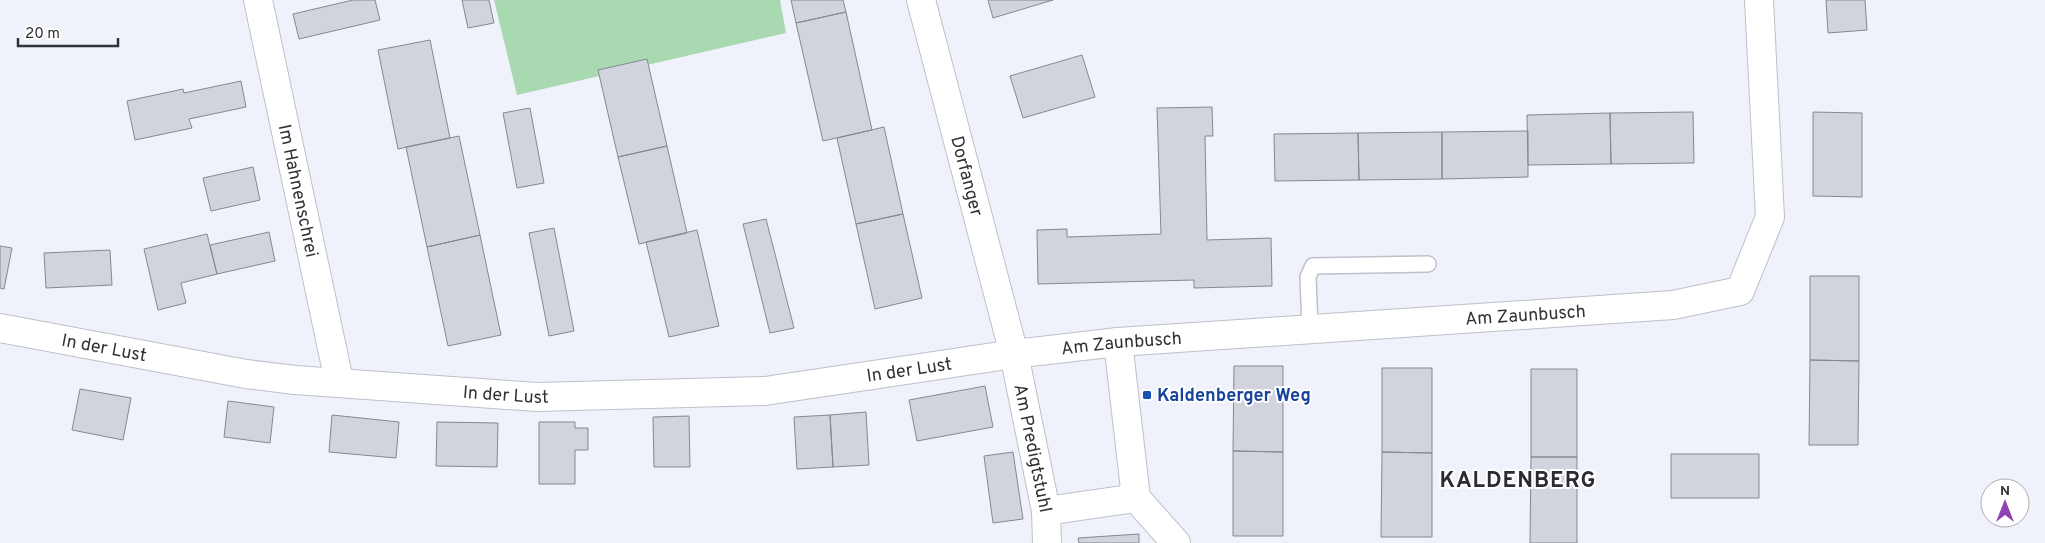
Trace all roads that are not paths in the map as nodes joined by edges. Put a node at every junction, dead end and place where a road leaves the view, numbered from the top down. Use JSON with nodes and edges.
{"nodes":[{"id":1,"x":258,"y":0,"type":"edge"},
{"id":2,"x":920,"y":0,"type":"edge"},
{"id":3,"x":1758,"y":0,"type":"edge"},
{"id":4,"x":1428,"y":264,"type":"dead end"},
{"id":5,"x":0,"y":328,"type":"edge"},
{"id":6,"x":1310,"y":329,"type":"junction"},
{"id":7,"x":1118,"y":342,"type":"junction"},
{"id":8,"x":1014,"y":354,"type":"junction"},
{"id":9,"x":339,"y":381,"type":"junction"},
{"id":10,"x":1136,"y":498,"type":"junction"},
{"id":11,"x":1046,"y":511,"type":"junction"},
{"id":12,"x":1047,"y":543,"type":"edge"},
{"id":13,"x":1176,"y":543,"type":"edge"}],
"edges":[{"from":1,"to":9,"type":"street","name":"Im Hahnenschrei"},
{"from":2,"to":8,"type":"street","name":"Dorfanger"},
{"from":3,"to":6,"type":"street","name":"Am Zaunbusch"},
{"from":4,"to":6,"type":"lane"},
{"from":5,"to":9,"type":"street","name":"In der Lust"},
{"from":6,"to":7,"type":"street","name":"Am Zaunbusch"},
{"from":7,"to":8,"type":"street","name":"Am Zaunbusch"},
{"from":7,"to":10,"type":"street"},
{"from":8,"to":9,"type":"street","name":"In der Lust"},
{"from":8,"to":11,"type":"street","name":"Am Predigtstuhl"},
{"from":10,"to":11,"type":"street"},
{"from":10,"to":13,"type":"street"},
{"from":11,"to":12,"type":"street","name":"Am Predigtstuhl"}]}
